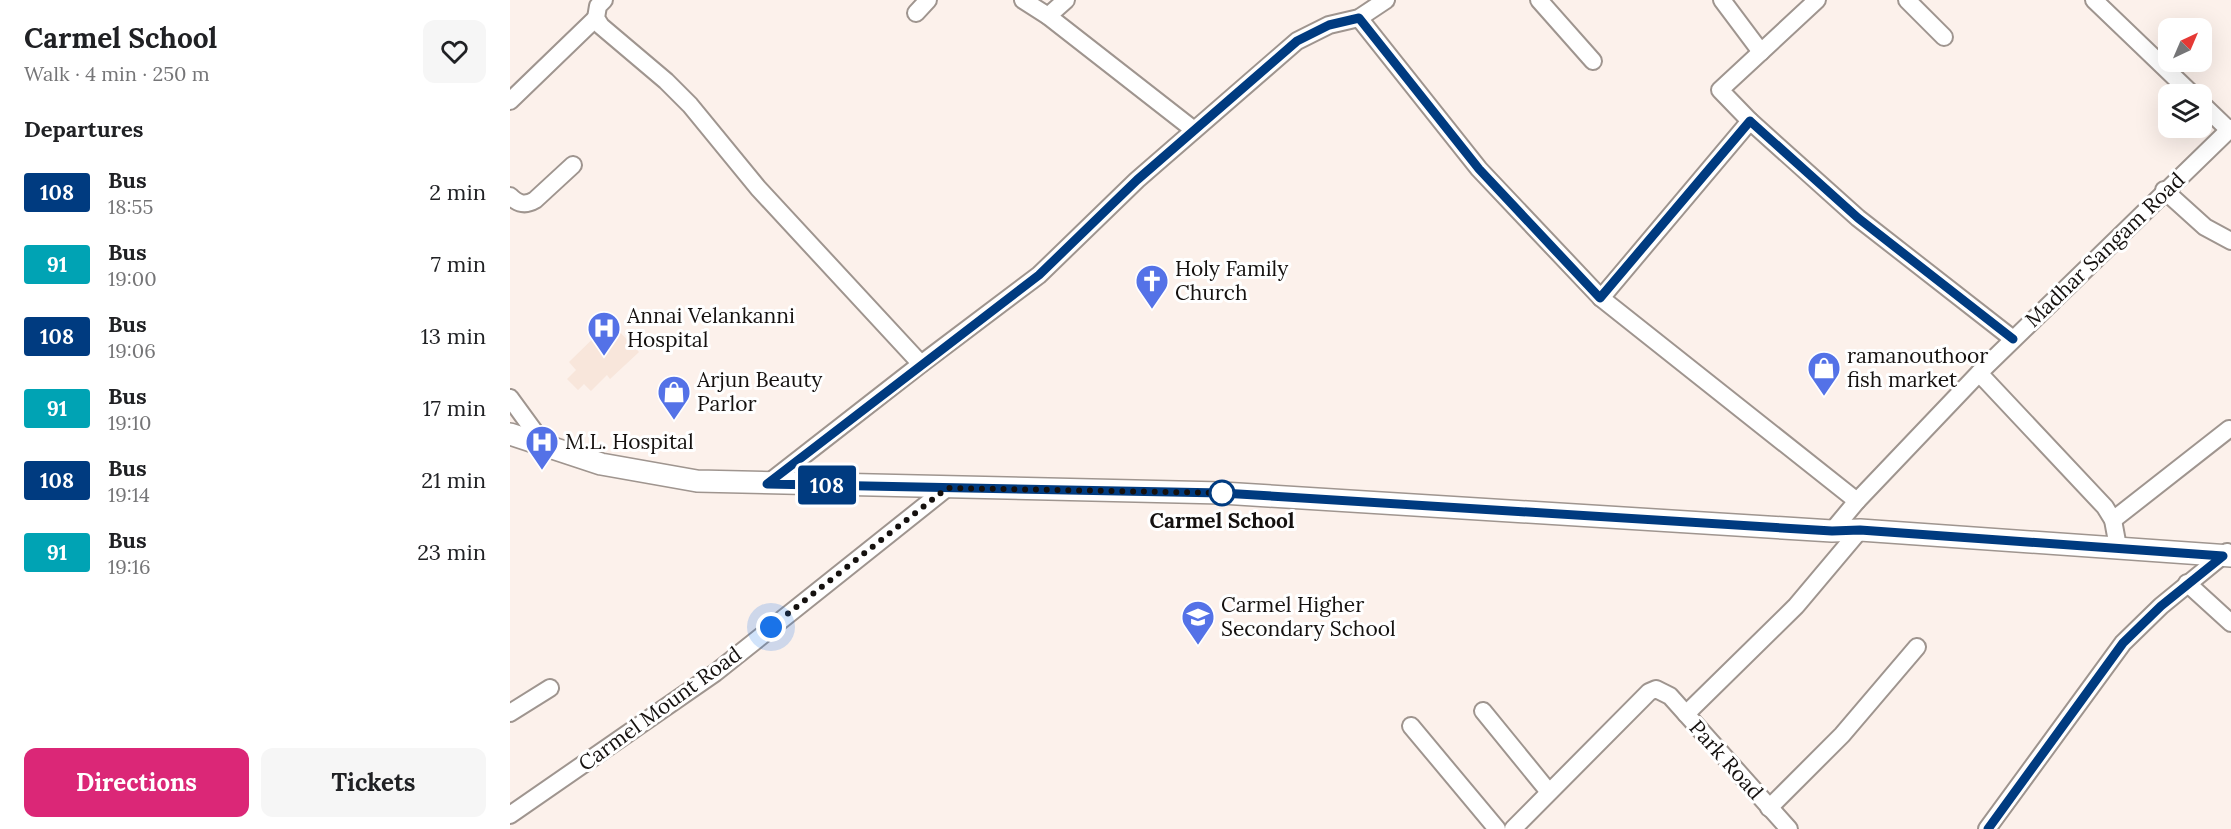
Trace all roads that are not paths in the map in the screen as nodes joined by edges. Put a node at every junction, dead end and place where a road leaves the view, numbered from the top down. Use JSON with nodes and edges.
{"nodes":[{"id":1,"x":604,"y":0,"type":"edge"},
{"id":2,"x":928,"y":0,"type":"edge"},
{"id":3,"x":1023,"y":0,"type":"edge"},
{"id":4,"x":1066,"y":0,"type":"edge"},
{"id":5,"x":1386,"y":0,"type":"edge"},
{"id":6,"x":1539,"y":0,"type":"edge"},
{"id":7,"x":1722,"y":0,"type":"edge"},
{"id":8,"x":1818,"y":0,"type":"edge"},
{"id":9,"x":1907,"y":0,"type":"edge"},
{"id":10,"x":2094,"y":0,"type":"edge"},
{"id":11,"x":916,"y":14,"type":"dead end"},
{"id":12,"x":1048,"y":16,"type":"junction"},
{"id":13,"x":596,"y":18,"type":"junction"},
{"id":14,"x":1359,"y":18,"type":"junction"},
{"id":15,"x":1944,"y":37,"type":"dead end"},
{"id":16,"x":1761,"y":52,"type":"junction"},
{"id":17,"x":1593,"y":61,"type":"dead end"},
{"id":18,"x":2182,"y":84,"type":"edge"},
{"id":19,"x":510,"y":102,"type":"edge"},
{"id":20,"x":2212,"y":113,"type":"edge"},
{"id":21,"x":1750,"y":121,"type":"junction"},
{"id":22,"x":2230,"y":129,"type":"edge"},
{"id":23,"x":1194,"y":130,"type":"junction"},
{"id":24,"x":573,"y":165,"type":"dead end"},
{"id":25,"x":2164,"y":190,"type":"junction"},
{"id":26,"x":510,"y":196,"type":"edge"},
{"id":27,"x":2231,"y":241,"type":"edge"},
{"id":28,"x":1600,"y":298,"type":"junction"},
{"id":29,"x":2013,"y":339,"type":"junction"},
{"id":30,"x":921,"y":364,"type":"junction"},
{"id":31,"x":1978,"y":373,"type":"junction"},
{"id":32,"x":510,"y":398,"type":"edge"},
{"id":33,"x":2229,"y":429,"type":"dead end"},
{"id":34,"x":510,"y":434,"type":"edge"},
{"id":35,"x":545,"y":446,"type":"junction"},
{"id":36,"x":767,"y":484,"type":"junction"},
{"id":37,"x":947,"y":488,"type":"junction"},
{"id":38,"x":1857,"y":501,"type":"junction"},
{"id":39,"x":2113,"y":520,"type":"junction"},
{"id":40,"x":1860,"y":530,"type":"junction"},
{"id":41,"x":1832,"y":531,"type":"junction"},
{"id":42,"x":2118,"y":547,"type":"junction"},
{"id":43,"x":2228,"y":554,"type":"edge"},
{"id":44,"x":2187,"y":583,"type":"junction"},
{"id":45,"x":2231,"y":623,"type":"edge"},
{"id":46,"x":1917,"y":647,"type":"dead end"},
{"id":47,"x":550,"y":688,"type":"dead end"},
{"id":48,"x":1483,"y":711,"type":"dead end"},
{"id":49,"x":510,"y":713,"type":"edge"},
{"id":50,"x":1686,"y":714,"type":"junction"},
{"id":51,"x":1411,"y":726,"type":"dead end"},
{"id":52,"x":1549,"y":792,"type":"junction"},
{"id":53,"x":1769,"y":808,"type":"junction"},
{"id":54,"x":510,"y":815,"type":"edge"},
{"id":55,"x":1497,"y":829,"type":"edge"},
{"id":56,"x":1513,"y":829,"type":"edge"},
{"id":57,"x":1789,"y":829,"type":"edge"},
{"id":58,"x":1988,"y":829,"type":"edge"}],
"edges":[{"from":1,"to":13,"type":"street"},
{"from":2,"to":11,"type":"street"},
{"from":3,"to":12,"type":"street"},
{"from":4,"to":12,"type":"street"},
{"from":5,"to":14,"type":"street"},
{"from":6,"to":17,"type":"street"},
{"from":7,"to":16,"type":"street"},
{"from":8,"to":16,"type":"street"},
{"from":9,"to":15,"type":"street"},
{"from":10,"to":18,"type":"street"},
{"from":12,"to":23,"type":"street"},
{"from":13,"to":19,"type":"street"},
{"from":13,"to":30,"type":"street"},
{"from":14,"to":23,"type":"street"},
{"from":14,"to":28,"type":"street"},
{"from":16,"to":21,"type":"street"},
{"from":20,"to":22,"type":"street"},
{"from":21,"to":28,"type":"street"},
{"from":21,"to":29,"type":"street"},
{"from":22,"to":25,"type":"street","name":"Madhar Sangam Road"},
{"from":23,"to":30,"type":"street"},
{"from":24,"to":26,"type":"street"},
{"from":25,"to":27,"type":"street"},
{"from":25,"to":29,"type":"street","name":"Madhar Sangam Road"},
{"from":28,"to":38,"type":"street"},
{"from":29,"to":31,"type":"street","name":"Madhar Sangam Road"},
{"from":30,"to":36,"type":"street"},
{"from":31,"to":38,"type":"street","name":"Madhar Sangam Road"},
{"from":31,"to":39,"type":"street"},
{"from":32,"to":35,"type":"street"},
{"from":33,"to":39,"type":"street"},
{"from":34,"to":35,"type":"main road"},
{"from":35,"to":36,"type":"main road"},
{"from":36,"to":37,"type":"main road"},
{"from":37,"to":41,"type":"main road"},
{"from":37,"to":54,"type":"street","name":"Carmel Mount Road"},
{"from":38,"to":41,"type":"street","name":"Madhar Sangam Road"},
{"from":39,"to":42,"type":"street"},
{"from":40,"to":41,"type":"main road"},
{"from":40,"to":42,"type":"main road"},
{"from":40,"to":50,"type":"street"},
{"from":42,"to":43,"type":"main road"},
{"from":43,"to":44,"type":"street"},
{"from":44,"to":45,"type":"street"},
{"from":44,"to":58,"type":"street"},
{"from":46,"to":53,"type":"street"},
{"from":47,"to":49,"type":"street"},
{"from":48,"to":52,"type":"street"},
{"from":50,"to":52,"type":"street","name":"Park Road"},
{"from":50,"to":53,"type":"street","name":"Park Road"},
{"from":51,"to":55,"type":"street"},
{"from":52,"to":56,"type":"street"},
{"from":53,"to":57,"type":"street","name":"Park Road"}]}
